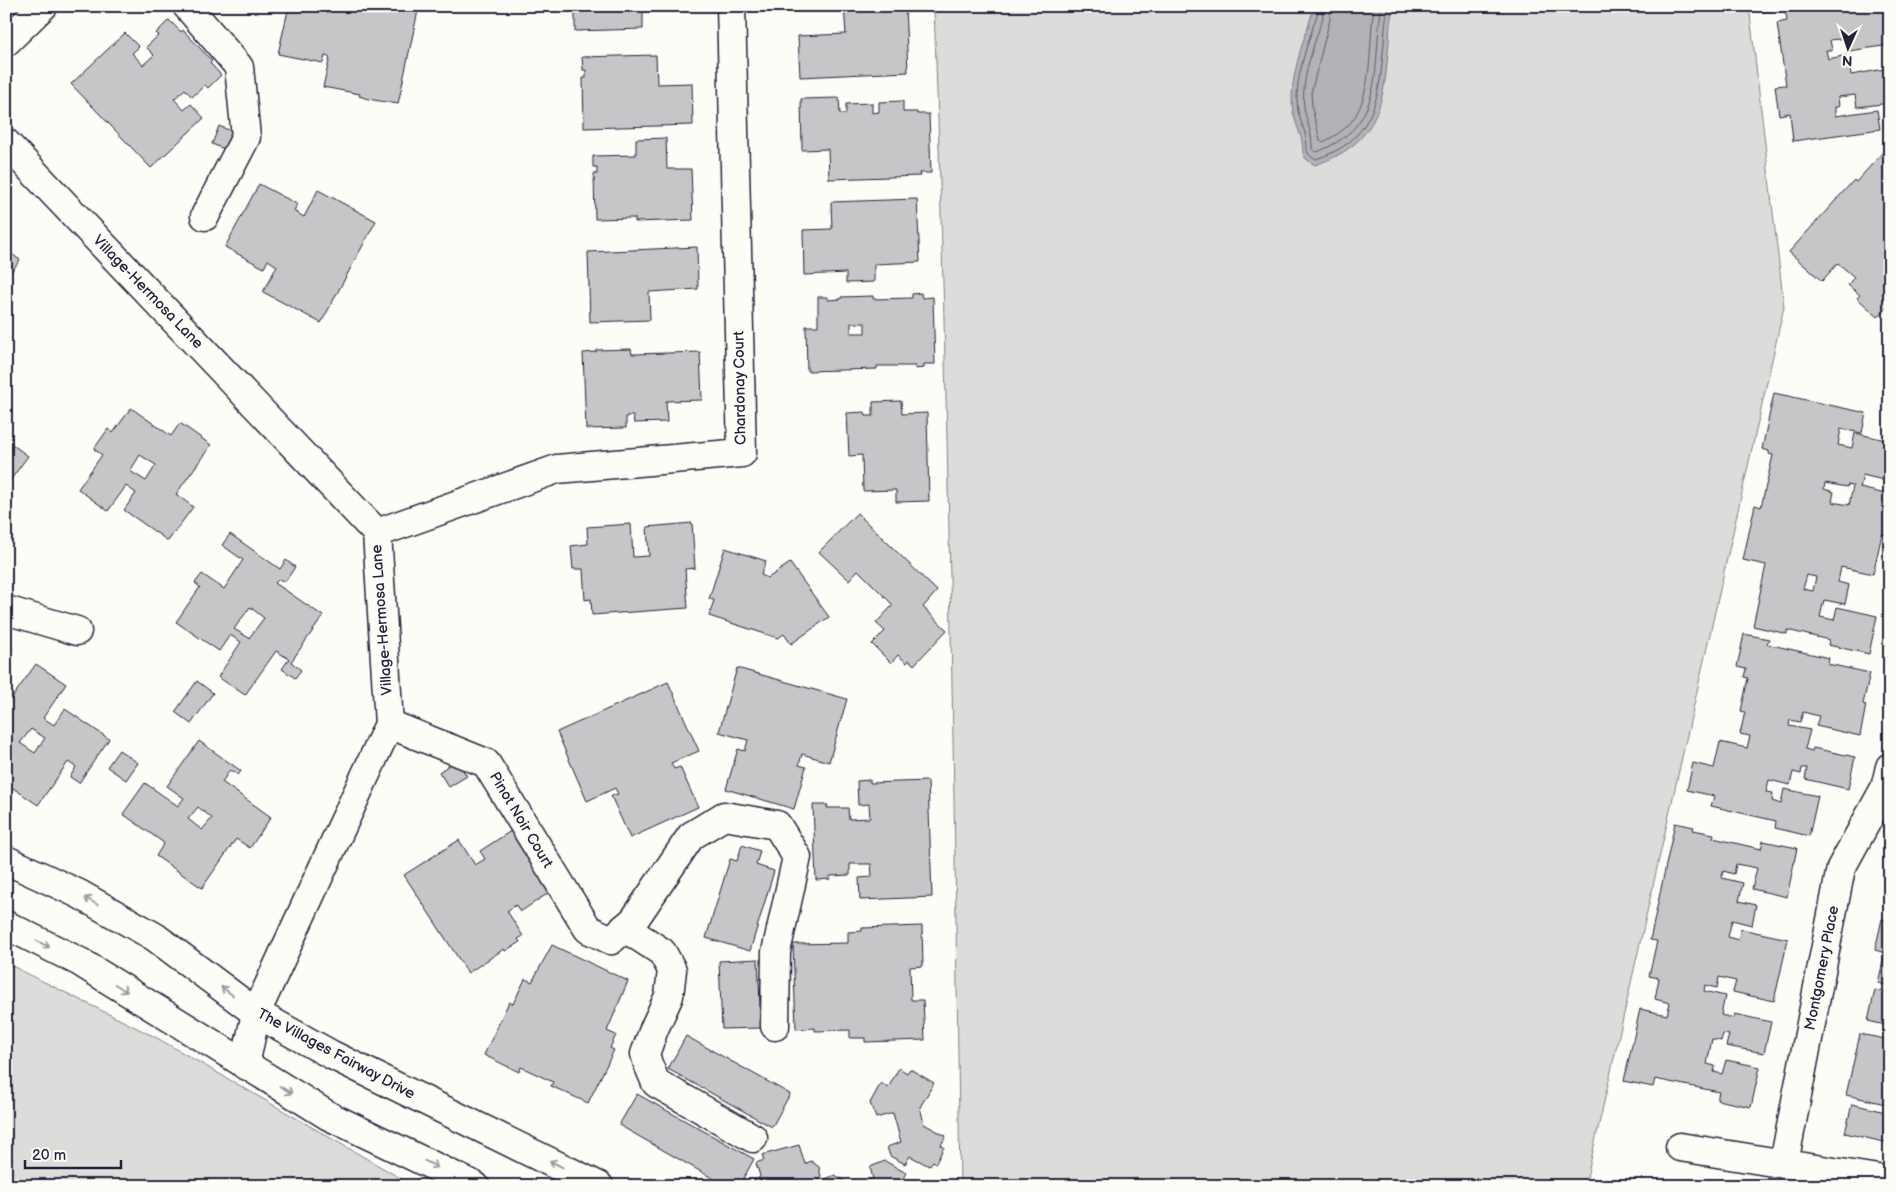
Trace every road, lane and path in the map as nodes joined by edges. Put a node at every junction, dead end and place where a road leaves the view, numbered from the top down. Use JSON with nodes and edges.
{"nodes":[{"id":1,"x":43,"y":6,"type":"edge"},
{"id":2,"x":187,"y":6,"type":"edge"},
{"id":3,"x":731,"y":6,"type":"edge"},
{"id":4,"x":6,"y":42,"type":"edge"},
{"id":5,"x":6,"y":144,"type":"edge"},
{"id":6,"x":206,"y":216,"type":"dead end"},
{"id":7,"x":377,"y":533,"type":"junction"},
{"id":8,"x":6,"y":610,"type":"edge"},
{"id":9,"x":77,"y":631,"type":"dead end"},
{"id":10,"x":389,"y":724,"type":"junction"},
{"id":11,"x":1888,"y":781,"type":"edge"},
{"id":12,"x":6,"y":860,"type":"edge"},
{"id":13,"x":6,"y":926,"type":"edge"},
{"id":14,"x":625,"y":928,"type":"junction"},
{"id":15,"x":256,"y":1012,"type":"junction"},
{"id":16,"x":775,"y":1026,"type":"dead end"},
{"id":17,"x":245,"y":1064,"type":"junction"},
{"id":18,"x":754,"y":1138,"type":"dead end"},
{"id":19,"x":1680,"y":1147,"type":"dead end"},
{"id":20,"x":1784,"y":1163,"type":"junction"},
{"id":21,"x":1890,"y":1181,"type":"edge"},
{"id":22,"x":475,"y":1186,"type":"edge"},
{"id":23,"x":599,"y":1186,"type":"edge"}],
"edges":[{"from":1,"to":4,"type":"street"},
{"from":2,"to":6,"type":"street"},
{"from":3,"to":7,"type":"street","name":"Chardonay Court"},
{"from":5,"to":7,"type":"street","name":"Village-Hermosa Lane"},
{"from":7,"to":10,"type":"street","name":"Village-Hermosa Lane"},
{"from":8,"to":9,"type":"street"},
{"from":10,"to":14,"type":"street","name":"Pinot Noir Court"},
{"from":10,"to":15,"type":"street","name":"Village-Hermosa Lane"},
{"from":11,"to":20,"type":"street","name":"Montgomery Place"},
{"from":15,"to":12,"type":"street","name":"The Villages Fairway Drive","one_way":true},
{"from":13,"to":17,"type":"street","one_way":true},
{"from":14,"to":16,"type":"street","name":"Pinot Noir Court"},
{"from":14,"to":18,"type":"street"},
{"from":15,"to":17,"type":"street","name":"Village-Hermosa Lane"},
{"from":23,"to":15,"type":"street","name":"The Villages Fairway Drive","one_way":true},
{"from":17,"to":22,"type":"street","one_way":true},
{"from":19,"to":20,"type":"street"},
{"from":20,"to":21,"type":"street"}]}
